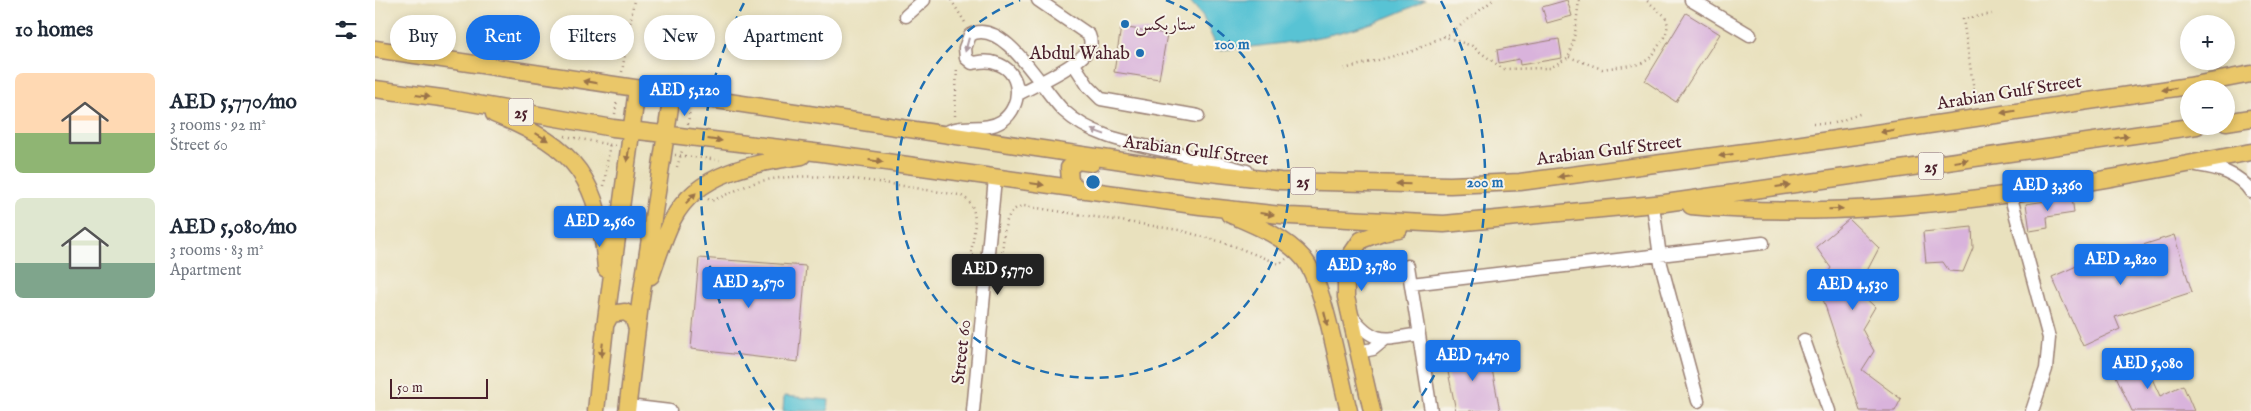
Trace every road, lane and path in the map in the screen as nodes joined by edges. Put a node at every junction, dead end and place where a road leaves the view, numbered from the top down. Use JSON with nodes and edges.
{"nodes":[{"id":1,"x":924,"y":0,"type":"edge"},
{"id":2,"x":951,"y":0,"type":"edge"},
{"id":3,"x":1038,"y":0,"type":"edge"},
{"id":4,"x":1493,"y":0,"type":"edge"},
{"id":5,"x":1579,"y":0,"type":"edge"},
{"id":6,"x":1648,"y":0,"type":"edge"},
{"id":7,"x":1691,"y":0,"type":"edge"},
{"id":8,"x":1992,"y":14,"type":"dead end"},
{"id":9,"x":907,"y":16,"type":"dead end"},
{"id":10,"x":968,"y":27,"type":"dead end"},
{"id":11,"x":1750,"y":35,"type":"dead end"},
{"id":12,"x":1443,"y":36,"type":"junction"},
{"id":13,"x":375,"y":49,"type":"edge"},
{"id":14,"x":1569,"y":57,"type":"junction"},
{"id":15,"x":1073,"y":63,"type":"junction"},
{"id":16,"x":1345,"y":69,"type":"dead end"},
{"id":17,"x":2251,"y":74,"type":"edge"},
{"id":18,"x":1041,"y":82,"type":"junction"},
{"id":19,"x":375,"y":89,"type":"edge"},
{"id":20,"x":637,"y":89,"type":"junction"},
{"id":21,"x":672,"y":94,"type":"junction"},
{"id":22,"x":1018,"y":94,"type":"junction"},
{"id":23,"x":449,"y":99,"type":"junction"},
{"id":24,"x":1862,"y":113,"type":"dead end"},
{"id":25,"x":1198,"y":116,"type":"dead end"},
{"id":26,"x":1978,"y":116,"type":"junction"},
{"id":27,"x":2251,"y":118,"type":"edge"},
{"id":28,"x":2235,"y":121,"type":"edge"},
{"id":29,"x":1813,"y":123,"type":"dead end"},
{"id":30,"x":2180,"y":128,"type":"edge"},
{"id":31,"x":631,"y":131,"type":"junction"},
{"id":32,"x":943,"y":134,"type":"junction"},
{"id":33,"x":666,"y":135,"type":"junction"},
{"id":34,"x":609,"y":145,"type":"dead end"},
{"id":35,"x":822,"y":152,"type":"junction"},
{"id":36,"x":2251,"y":152,"type":"edge"},
{"id":37,"x":680,"y":156,"type":"dead end"},
{"id":38,"x":2187,"y":164,"type":"junction"},
{"id":39,"x":676,"y":169,"type":"dead end"},
{"id":40,"x":1175,"y":169,"type":"junction"},
{"id":41,"x":995,"y":178,"type":"junction"},
{"id":42,"x":1280,"y":181,"type":"junction"},
{"id":43,"x":1080,"y":190,"type":"junction"},
{"id":44,"x":2251,"y":192,"type":"edge"},
{"id":45,"x":603,"y":194,"type":"dead end"},
{"id":46,"x":2010,"y":194,"type":"junction"},
{"id":47,"x":1659,"y":204,"type":"junction"},
{"id":48,"x":1212,"y":207,"type":"junction"},
{"id":49,"x":1444,"y":224,"type":"junction"},
{"id":50,"x":1763,"y":243,"type":"dead end"},
{"id":51,"x":1661,"y":255,"type":"junction"},
{"id":52,"x":1408,"y":266,"type":"dead end"},
{"id":53,"x":1411,"y":284,"type":"junction"},
{"id":54,"x":640,"y":304,"type":"junction"},
{"id":55,"x":607,"y":306,"type":"junction"},
{"id":56,"x":1350,"y":314,"type":"junction"},
{"id":57,"x":605,"y":327,"type":"junction"},
{"id":58,"x":637,"y":332,"type":"junction"},
{"id":59,"x":1419,"y":334,"type":"junction"},
{"id":60,"x":1384,"y":340,"type":"junction"},
{"id":61,"x":1804,"y":340,"type":"dead end"},
{"id":62,"x":1359,"y":357,"type":"junction"},
{"id":63,"x":1340,"y":375,"type":"junction"},
{"id":64,"x":1698,"y":401,"type":"dead end"},
{"id":65,"x":628,"y":409,"type":"edge"},
{"id":66,"x":596,"y":411,"type":"edge"},
{"id":67,"x":662,"y":411,"type":"edge"},
{"id":68,"x":973,"y":411,"type":"edge"},
{"id":69,"x":1349,"y":411,"type":"edge"},
{"id":70,"x":1372,"y":411,"type":"edge"},
{"id":71,"x":1431,"y":411,"type":"edge"},
{"id":72,"x":1829,"y":411,"type":"edge"},
{"id":73,"x":2031,"y":411,"type":"edge"}],
"edges":[{"from":1,"to":9,"type":"street"},
{"from":2,"to":10,"type":"path"},
{"from":3,"to":15,"type":"street"},
{"from":4,"to":12,"type":"path"},
{"from":5,"to":14,"type":"path"},
{"from":6,"to":14,"type":"path"},
{"from":7,"to":11,"type":"street"},
{"from":8,"to":26,"type":"path"},
{"from":12,"to":14,"type":"path"},
{"from":12,"to":16,"type":"path"},
{"from":20,"to":13,"type":"main road","name":"Arabian Gulf Street","number":"25","one_way":true},
{"from":15,"to":18,"type":"street"},
{"from":15,"to":25,"type":"street"},
{"from":17,"to":26,"type":"main road","name":"Arabian Gulf Street","number":"25","one_way":true},
{"from":18,"to":22,"type":"street"},
{"from":18,"to":22,"type":"street","one_way":true},
{"from":42,"to":18,"type":"street","one_way":true},
{"from":19,"to":23,"type":"main road","number":"25","one_way":true},
{"from":20,"to":21,"type":"main road","name":"Arabian Gulf Street","number":"25"},
{"from":20,"to":31,"type":"main road"},
{"from":21,"to":32,"type":"main road","name":"Arabian Gulf Street","number":"25"},
{"from":21,"to":33,"type":"main road"},
{"from":22,"to":32,"type":"street"},
{"from":23,"to":31,"type":"main road","number":"25"},
{"from":23,"to":55,"type":"main road","one_way":true},
{"from":24,"to":29,"type":"path"},
{"from":26,"to":42,"type":"main road","name":"Arabian Gulf Street","number":"25","one_way":true},
{"from":27,"to":28,"type":"main road"},
{"from":47,"to":30,"type":"main road","number":"25","one_way":true},
{"from":31,"to":33,"type":"main road","number":"25"},
{"from":31,"to":55,"type":"main road","one_way":true},
{"from":32,"to":40,"type":"main road","name":"Arabian Gulf Street","number":"25"},
{"from":33,"to":35,"type":"main road","number":"25","one_way":true},
{"from":33,"to":54,"type":"main road"},
{"from":34,"to":45,"type":"path"},
{"from":35,"to":41,"type":"main road","number":"25","one_way":true},
{"from":54,"to":35,"type":"main road","one_way":true},
{"from":36,"to":38,"type":"main road"},
{"from":37,"to":39,"type":"path"},
{"from":38,"to":44,"type":"street"},
{"from":38,"to":46,"type":"main road"},
{"from":40,"to":42,"type":"main road","name":"Arabian Gulf Street","number":"25"},
{"from":40,"to":43,"type":"main road"},
{"from":41,"to":43,"type":"main road","number":"25","one_way":true},
{"from":41,"to":68,"type":"street","name":"Street 60"},
{"from":43,"to":48,"type":"main road","number":"25"},
{"from":47,"to":46,"type":"main road","one_way":true},
{"from":46,"to":73,"type":"street"},
{"from":47,"to":49,"type":"main road","number":"25"},
{"from":47,"to":51,"type":"street"},
{"from":48,"to":49,"type":"main road","number":"25","one_way":true},
{"from":48,"to":63,"type":"main road","one_way":true},
{"from":49,"to":56,"type":"main road"},
{"from":50,"to":51,"type":"street"},
{"from":51,"to":53,"type":"street"},
{"from":51,"to":64,"type":"street"},
{"from":52,"to":53,"type":"street"},
{"from":53,"to":59,"type":"street"},
{"from":54,"to":58,"type":"main road"},
{"from":55,"to":57,"type":"main road"},
{"from":56,"to":60,"type":"street"},
{"from":56,"to":62,"type":"main road"},
{"from":57,"to":58,"type":"main road"},
{"from":57,"to":66,"type":"main road","one_way":true},
{"from":58,"to":65,"type":"main road"},
{"from":59,"to":60,"type":"street"},
{"from":59,"to":71,"type":"street"},
{"from":60,"to":62,"type":"street"},
{"from":61,"to":72,"type":"street"},
{"from":62,"to":63,"type":"main road"},
{"from":62,"to":70,"type":"main road"},
{"from":63,"to":69,"type":"main road"},
{"from":65,"to":67,"type":"street"}]}
